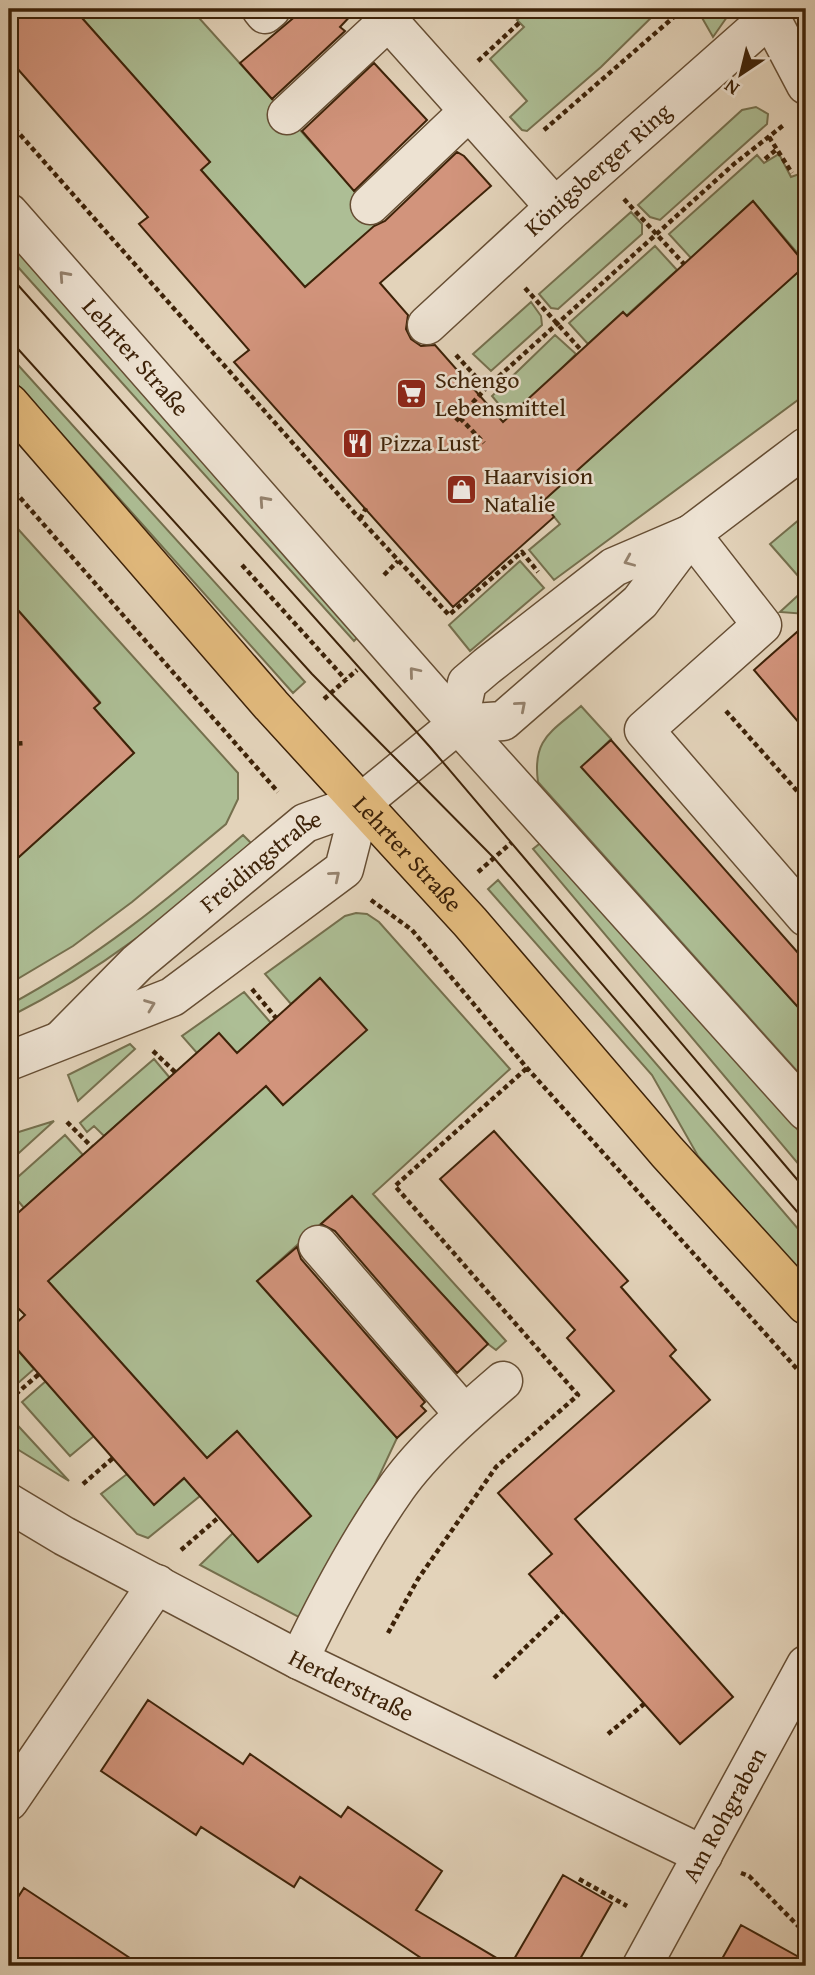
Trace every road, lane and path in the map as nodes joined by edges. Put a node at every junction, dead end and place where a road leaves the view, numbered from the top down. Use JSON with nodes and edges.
{"nodes":[{"id":1,"x":261,"y":9,"type":"edge"},
{"id":2,"x":271,"y":9,"type":"edge"},
{"id":3,"x":683,"y":9,"type":"edge"},
{"id":4,"x":768,"y":13,"type":"edge"},
{"id":5,"x":383,"y":15,"type":"edge"},
{"id":6,"x":519,"y":23,"type":"dead end"},
{"id":7,"x":474,"y":65,"type":"dead end"},
{"id":8,"x":806,"y":85,"type":"edge"},
{"id":9,"x":470,"y":111,"type":"junction"},
{"id":10,"x":287,"y":115,"type":"dead end"},
{"id":11,"x":9,"y":122,"type":"edge"},
{"id":12,"x":785,"y":124,"type":"dead end"},
{"id":13,"x":538,"y":135,"type":"dead end"},
{"id":14,"x":769,"y":136,"type":"junction"},
{"id":15,"x":777,"y":149,"type":"junction"},
{"id":16,"x":765,"y":159,"type":"dead end"},
{"id":17,"x":596,"y":171,"type":"junction"},
{"id":18,"x":792,"y":173,"type":"dead end"},
{"id":19,"x":370,"y":205,"type":"dead end"},
{"id":20,"x":555,"y":207,"type":"junction"},
{"id":21,"x":9,"y":213,"type":"edge"},
{"id":22,"x":657,"y":235,"type":"junction"},
{"id":23,"x":499,"y":259,"type":"junction"},
{"id":24,"x":684,"y":264,"type":"dead end"},
{"id":25,"x":557,"y":323,"type":"junction"},
{"id":26,"x":428,"y":325,"type":"joint"},
{"id":27,"x":581,"y":350,"type":"dead end"},
{"id":28,"x":486,"y":388,"type":"junction"},
{"id":29,"x":9,"y":403,"type":"edge"},
{"id":30,"x":484,"y":443,"type":"dead end"},
{"id":31,"x":806,"y":447,"type":"edge"},
{"id":32,"x":9,"y":485,"type":"edge"},
{"id":33,"x":366,"y":509,"type":"dead end"},
{"id":34,"x":360,"y":519,"type":"junction"},
{"id":35,"x":691,"y":534,"type":"junction"},
{"id":36,"x":523,"y":552,"type":"dead end"},
{"id":37,"x":242,"y":565,"type":"dead end"},
{"id":38,"x":346,"y":680,"type":"dead end"},
{"id":39,"x":458,"y":724,"type":"junction"},
{"id":40,"x":25,"y":743,"type":"dead end"},
{"id":41,"x":9,"y":744,"type":"edge"},
{"id":42,"x":361,"y":803,"type":"junction"},
{"id":43,"x":305,"y":822,"type":"junction"},
{"id":44,"x":344,"y":869,"type":"junction"},
{"id":45,"x":806,"y":916,"type":"edge"},
{"id":46,"x":243,"y":978,"type":"dead end"},
{"id":47,"x":276,"y":1018,"type":"dead end"},
{"id":48,"x":63,"y":1038,"type":"junction"},
{"id":49,"x":150,"y":1048,"type":"dead end"},
{"id":50,"x":9,"y":1061,"type":"edge"},
{"id":51,"x":527,"y":1068,"type":"junction"},
{"id":52,"x":175,"y":1072,"type":"dead end"},
{"id":53,"x":806,"y":1111,"type":"edge"},
{"id":54,"x":67,"y":1122,"type":"dead end"},
{"id":55,"x":92,"y":1147,"type":"dead end"},
{"id":56,"x":318,"y":1245,"type":"dead end"},
{"id":57,"x":806,"y":1305,"type":"edge"},
{"id":58,"x":39,"y":1374,"type":"dead end"},
{"id":59,"x":806,"y":1379,"type":"edge"},
{"id":60,"x":503,"y":1381,"type":"dead end"},
{"id":61,"x":9,"y":1400,"type":"edge"},
{"id":62,"x":464,"y":1414,"type":"junction"},
{"id":63,"x":113,"y":1458,"type":"dead end"},
{"id":64,"x":83,"y":1484,"type":"dead end"},
{"id":65,"x":9,"y":1503,"type":"edge"},
{"id":66,"x":157,"y":1584,"type":"junction"},
{"id":67,"x":562,"y":1612,"type":"dead end"},
{"id":68,"x":388,"y":1633,"type":"dead end"},
{"id":69,"x":299,"y":1660,"type":"junction"},
{"id":70,"x":806,"y":1665,"type":"edge"},
{"id":71,"x":494,"y":1678,"type":"dead end"},
{"id":72,"x":644,"y":1704,"type":"dead end"},
{"id":73,"x":608,"y":1734,"type":"dead end"},
{"id":74,"x":9,"y":1801,"type":"edge"},
{"id":75,"x":703,"y":1855,"type":"junction"},
{"id":76,"x":579,"y":1879,"type":"dead end"},
{"id":77,"x":596,"y":1889,"type":"dead end"},
{"id":78,"x":806,"y":1934,"type":"edge"},
{"id":79,"x":642,"y":1966,"type":"edge"}],
"edges":[{"from":1,"to":2,"type":"street"},
{"from":3,"to":13,"type":"path"},
{"from":4,"to":8,"type":"street","name":"Königsberger Ring"},
{"from":4,"to":17,"type":"street","name":"Königsberger Ring"},
{"from":5,"to":9,"type":"street"},
{"from":5,"to":10,"type":"street"},
{"from":6,"to":7,"type":"path"},
{"from":9,"to":19,"type":"street"},
{"from":9,"to":20,"type":"street"},
{"from":11,"to":34,"type":"path"},
{"from":12,"to":14,"type":"path"},
{"from":14,"to":15,"type":"path"},
{"from":14,"to":22,"type":"path"},
{"from":15,"to":16,"type":"path"},
{"from":15,"to":18,"type":"path"},
{"from":17,"to":20,"type":"street","name":"Königsberger Ring"},
{"from":17,"to":22,"type":"path"},
{"from":20,"to":23,"type":"street","name":"Königsberger Ring"},
{"from":39,"to":21,"type":"street","name":"Lehrter Straße","one_way":true},
{"from":22,"to":24,"type":"path"},
{"from":22,"to":25,"type":"path"},
{"from":23,"to":25,"type":"path"},
{"from":23,"to":26,"type":"street","name":"Königsberger Ring"},
{"from":25,"to":27,"type":"path"},
{"from":25,"to":28,"type":"path"},
{"from":26,"to":28,"type":"path"},
{"from":28,"to":30,"type":"path"},
{"from":29,"to":42,"type":"main road","name":"Lehrter Straße"},
{"from":31,"to":35,"type":"street"},
{"from":32,"to":43,"type":"path"},
{"from":33,"to":34,"type":"path"},
{"from":34,"to":36,"type":"path"},
{"from":39,"to":35,"type":"street","one_way":true},
{"from":35,"to":39,"type":"street","one_way":true},
{"from":35,"to":45,"type":"street"},
{"from":37,"to":38,"type":"path"},
{"from":39,"to":42,"type":"street"},
{"from":39,"to":53,"type":"street","name":"Lehrter Straße"},
{"from":40,"to":41,"type":"path"},
{"from":42,"to":43,"type":"street","name":"Freidingstraße"},
{"from":42,"to":44,"type":"street","name":"Freidingstraße"},
{"from":42,"to":57,"type":"main road","name":"Lehrter Straße"},
{"from":43,"to":48,"type":"street","name":"Freidingstraße"},
{"from":48,"to":44,"type":"street","name":"Freidingstraße","one_way":true},
{"from":44,"to":51,"type":"path"},
{"from":46,"to":47,"type":"path"},
{"from":48,"to":50,"type":"street","name":"Freidingstraße"},
{"from":49,"to":52,"type":"path"},
{"from":51,"to":59,"type":"path"},
{"from":51,"to":68,"type":"path"},
{"from":54,"to":55,"type":"path"},
{"from":56,"to":62,"type":"street"},
{"from":58,"to":61,"type":"path"},
{"from":60,"to":62,"type":"street"},
{"from":62,"to":69,"type":"street"},
{"from":63,"to":64,"type":"path"},
{"from":65,"to":66,"type":"street","name":"Herderstraße"},
{"from":66,"to":69,"type":"street","name":"Herderstraße"},
{"from":66,"to":74,"type":"street"},
{"from":67,"to":71,"type":"path"},
{"from":69,"to":75,"type":"street","name":"Herderstraße"},
{"from":70,"to":75,"type":"street","name":"Am Rohgraben"},
{"from":72,"to":73,"type":"path"},
{"from":75,"to":78,"type":"path"},
{"from":75,"to":79,"type":"street","name":"Am Rohgraben"},
{"from":76,"to":77,"type":"path"}]}
